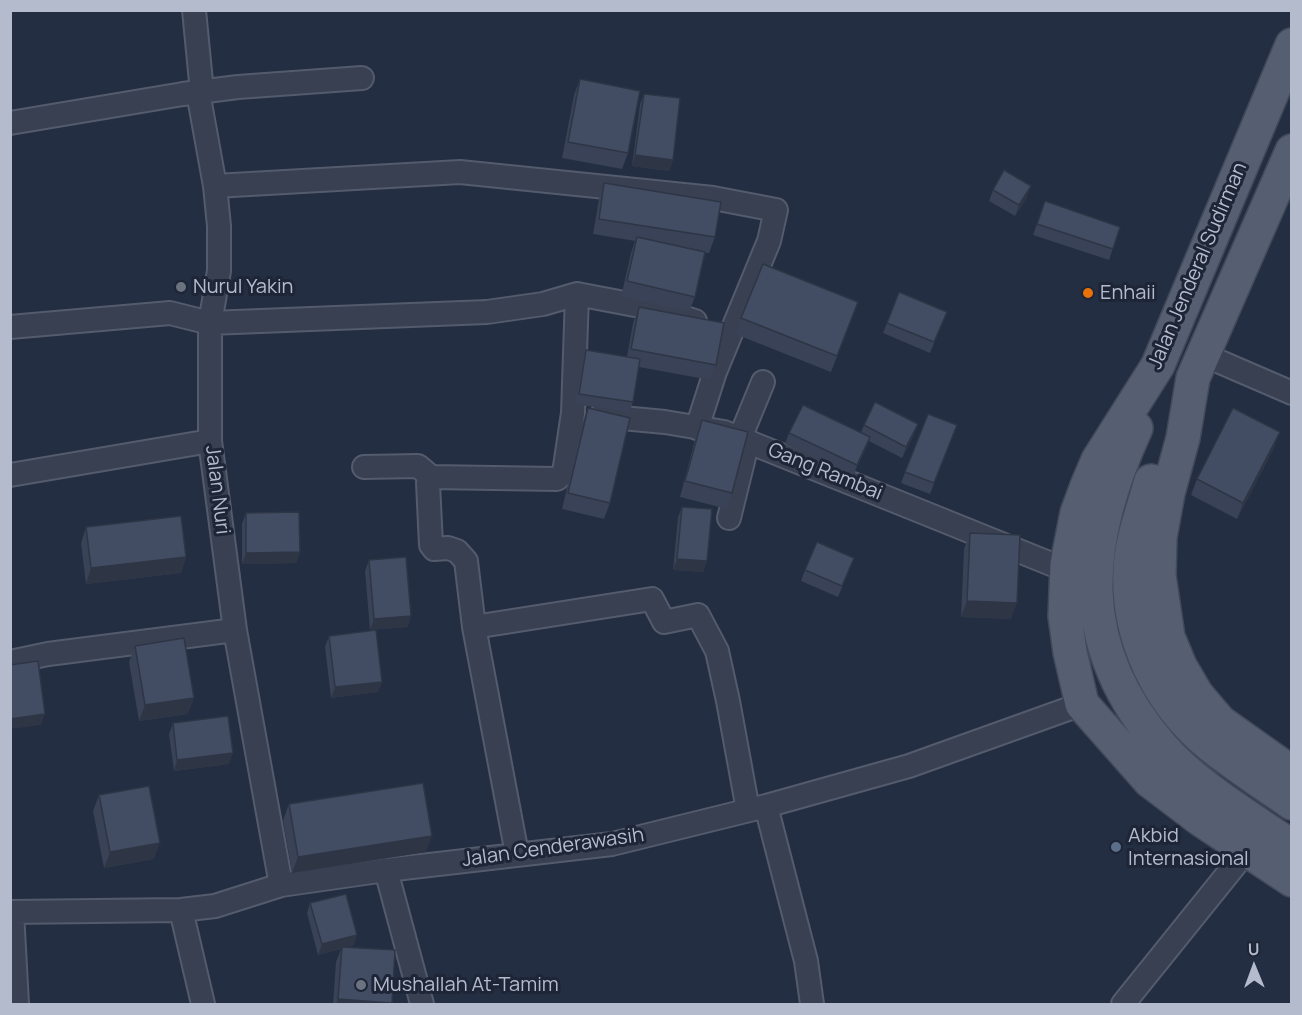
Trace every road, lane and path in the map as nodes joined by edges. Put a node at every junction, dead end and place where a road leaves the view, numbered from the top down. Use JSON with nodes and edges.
{"nodes":[{"id":1,"x":194,"y":10,"type":"edge"},
{"id":2,"x":1292,"y":45,"type":"edge"},
{"id":3,"x":362,"y":78,"type":"dead end"},
{"id":4,"x":198,"y":92,"type":"junction"},
{"id":5,"x":10,"y":123,"type":"edge"},
{"id":6,"x":1292,"y":151,"type":"edge"},
{"id":7,"x":215,"y":186,"type":"junction"},
{"id":8,"x":577,"y":294,"type":"junction"},
{"id":9,"x":210,"y":323,"type":"junction"},
{"id":10,"x":10,"y":327,"type":"edge"},
{"id":11,"x":731,"y":333,"type":"junction"},
{"id":12,"x":1176,"y":379,"type":"junction"},
{"id":13,"x":763,"y":382,"type":"dead end"},
{"id":14,"x":1292,"y":393,"type":"edge"},
{"id":15,"x":573,"y":413,"type":"junction"},
{"id":16,"x":697,"y":428,"type":"junction"},
{"id":17,"x":744,"y":439,"type":"junction"},
{"id":18,"x":210,"y":441,"type":"junction"},
{"id":19,"x":364,"y":467,"type":"dead end"},
{"id":20,"x":10,"y":475,"type":"edge"},
{"id":21,"x":431,"y":477,"type":"junction"},
{"id":22,"x":729,"y":518,"type":"dead end"},
{"id":23,"x":1066,"y":570,"type":"junction"},
{"id":24,"x":474,"y":627,"type":"junction"},
{"id":25,"x":235,"y":630,"type":"junction"},
{"id":26,"x":10,"y":662,"type":"edge"},
{"id":27,"x":1082,"y":704,"type":"junction"},
{"id":28,"x":1292,"y":773,"type":"edge"},
{"id":29,"x":1292,"y":803,"type":"edge"},
{"id":30,"x":757,"y":808,"type":"junction"},
{"id":31,"x":1292,"y":847,"type":"edge"},
{"id":32,"x":1247,"y":850,"type":"junction"},
{"id":33,"x":517,"y":854,"type":"junction"},
{"id":34,"x":386,"y":870,"type":"junction"},
{"id":35,"x":1292,"y":880,"type":"edge"},
{"id":36,"x":282,"y":885,"type":"junction"},
{"id":37,"x":181,"y":910,"type":"junction"},
{"id":38,"x":11,"y":912,"type":"edge"},
{"id":39,"x":17,"y":1005,"type":"edge"},
{"id":40,"x":203,"y":1005,"type":"edge"},
{"id":41,"x":422,"y":1005,"type":"edge"},
{"id":42,"x":812,"y":1005,"type":"edge"},
{"id":43,"x":1123,"y":1005,"type":"edge"}],
"edges":[{"from":1,"to":4,"type":"street","name":"Jalan Nuri"},
{"from":2,"to":12,"type":"main road","name":"Jalan Jenderal Sudirman"},
{"from":3,"to":4,"type":"street"},
{"from":4,"to":5,"type":"street"},
{"from":4,"to":7,"type":"street","name":"Jalan Nuri"},
{"from":6,"to":12,"type":"main road","name":"Jalan Jenderal Sudirman"},
{"from":7,"to":9,"type":"street","name":"Jalan Nuri"},
{"from":7,"to":11,"type":"street"},
{"from":8,"to":9,"type":"street"},
{"from":8,"to":11,"type":"street"},
{"from":8,"to":15,"type":"street"},
{"from":9,"to":10,"type":"street"},
{"from":9,"to":18,"type":"street","name":"Jalan Nuri"},
{"from":11,"to":16,"type":"street"},
{"from":12,"to":14,"type":"street"},
{"from":12,"to":23,"type":"main road","name":"Jalan Jenderal Sudirman"},
{"from":12,"to":28,"type":"main road","name":"Jalan Jenderal Sudirman"},
{"from":12,"to":29,"type":"main road"},
{"from":12,"to":31,"type":"main road"},
{"from":13,"to":17,"type":"street"},
{"from":15,"to":16,"type":"street","name":"Gang Rambai"},
{"from":15,"to":21,"type":"street"},
{"from":16,"to":17,"type":"street","name":"Gang Rambai"},
{"from":17,"to":22,"type":"street"},
{"from":17,"to":23,"type":"street","name":"Gang Rambai"},
{"from":18,"to":20,"type":"street"},
{"from":18,"to":25,"type":"street","name":"Jalan Nuri"},
{"from":19,"to":21,"type":"street"},
{"from":21,"to":24,"type":"street"},
{"from":23,"to":27,"type":"main road","name":"Jalan Jenderal Sudirman"},
{"from":24,"to":30,"type":"street"},
{"from":24,"to":33,"type":"street"},
{"from":25,"to":26,"type":"street"},
{"from":25,"to":36,"type":"street","name":"Jalan Nuri"},
{"from":27,"to":30,"type":"street","name":"Jalan Cenderawasih"},
{"from":27,"to":32,"type":"main road","name":"Jalan Jenderal Sudirman"},
{"from":30,"to":33,"type":"street","name":"Jalan Cenderawasih"},
{"from":30,"to":42,"type":"street"},
{"from":32,"to":35,"type":"main road","name":"Jalan Jenderal Sudirman"},
{"from":32,"to":43,"type":"street"},
{"from":33,"to":34,"type":"street","name":"Jalan Cenderawasih"},
{"from":34,"to":36,"type":"street","name":"Jalan Cenderawasih"},
{"from":34,"to":41,"type":"street"},
{"from":36,"to":37,"type":"street","name":"Jalan Cenderawasih"},
{"from":37,"to":38,"type":"street","name":"Jalan Cenderawasih"},
{"from":37,"to":40,"type":"street"},
{"from":38,"to":39,"type":"street"}]}
